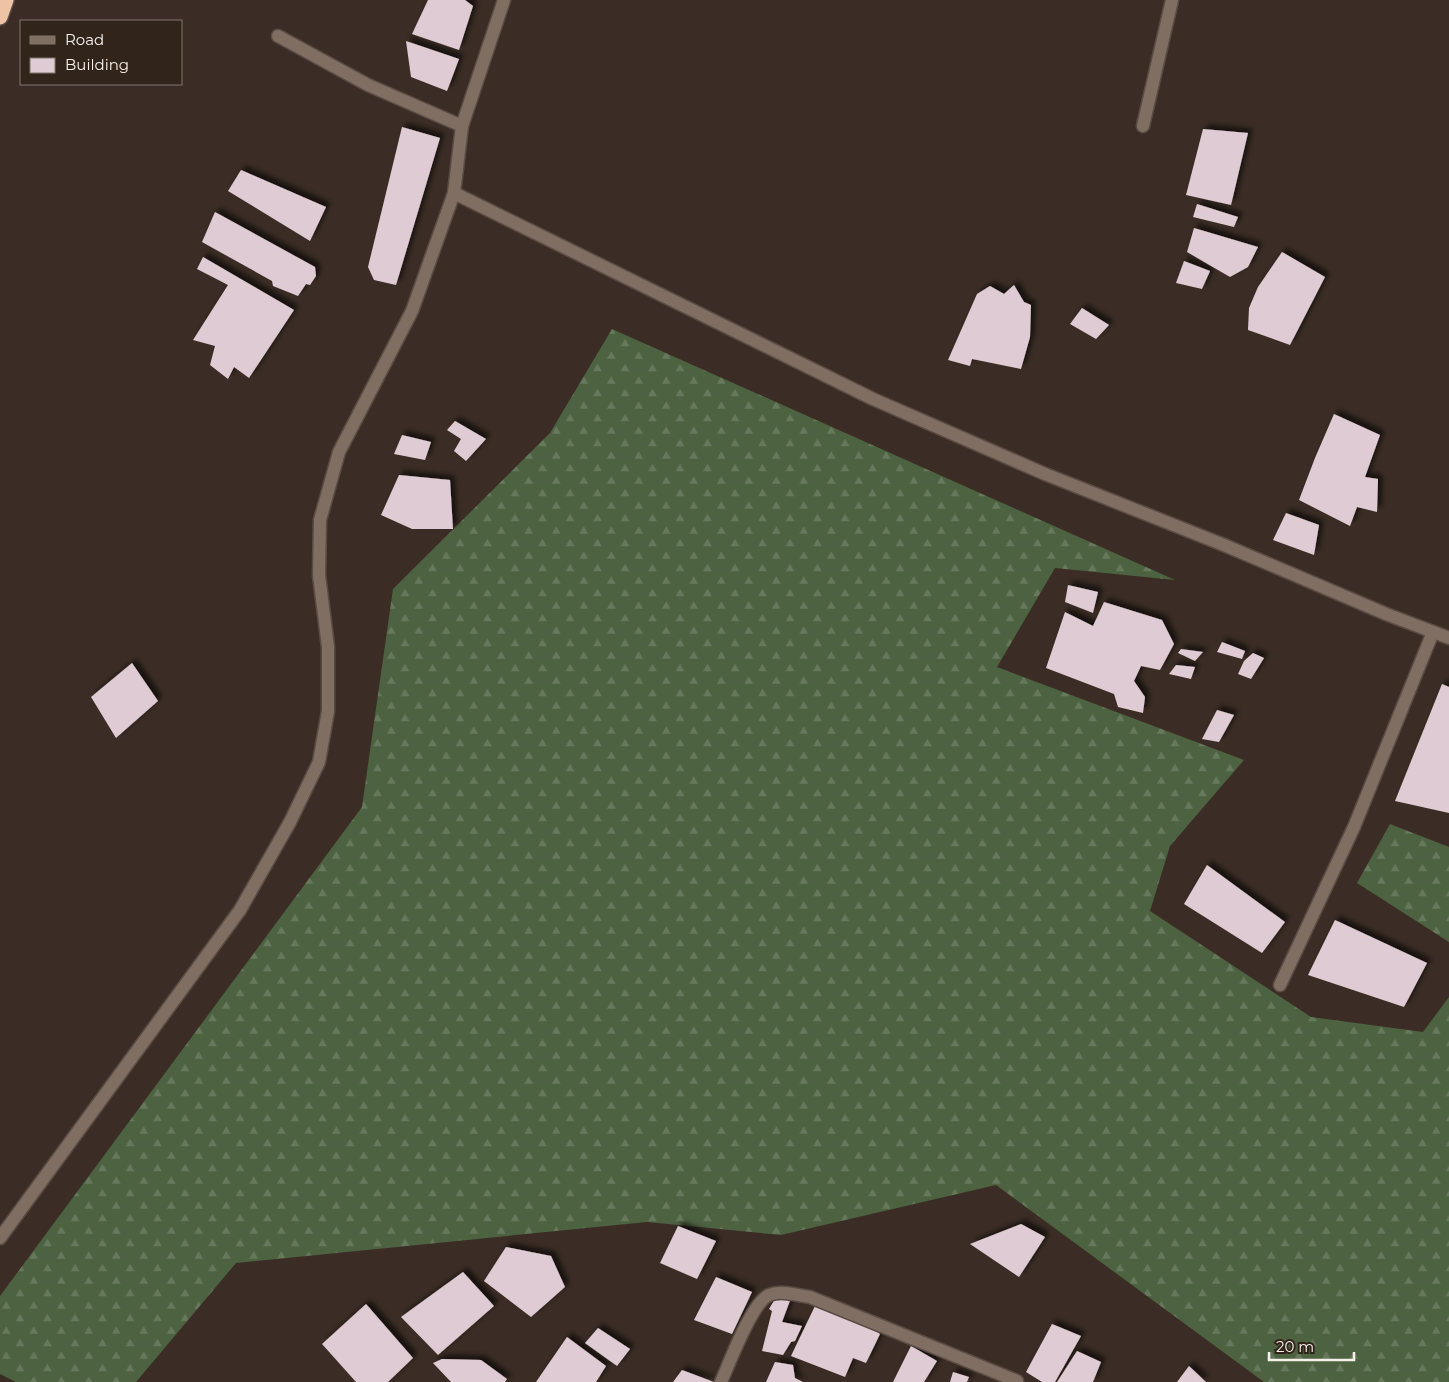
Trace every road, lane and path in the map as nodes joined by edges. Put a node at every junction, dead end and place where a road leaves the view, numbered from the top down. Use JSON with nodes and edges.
{"nodes":[{"id":1,"x":6,"y":0,"type":"edge"},
{"id":2,"x":504,"y":0,"type":"edge"},
{"id":3,"x":1172,"y":0,"type":"edge"},
{"id":4,"x":0,"y":17,"type":"edge"},
{"id":5,"x":278,"y":36,"type":"dead end"},
{"id":6,"x":462,"y":126,"type":"junction"},
{"id":7,"x":1143,"y":126,"type":"dead end"},
{"id":8,"x":454,"y":193,"type":"junction"},
{"id":9,"x":1433,"y":632,"type":"junction"},
{"id":10,"x":1449,"y":638,"type":"edge"},
{"id":11,"x":1280,"y":985,"type":"dead end"},
{"id":12,"x":0,"y":1238,"type":"edge"},
{"id":13,"x":1016,"y":1381,"type":"edge"},
{"id":14,"x":721,"y":1382,"type":"edge"}],
"edges":[{"from":1,"to":4,"type":"highway"},
{"from":2,"to":6,"type":"street"},
{"from":3,"to":7,"type":"street"},
{"from":5,"to":6,"type":"street"},
{"from":6,"to":8,"type":"street"},
{"from":8,"to":9,"type":"street"},
{"from":8,"to":12,"type":"street"},
{"from":9,"to":10,"type":"street"},
{"from":9,"to":11,"type":"street"},
{"from":13,"to":14,"type":"street"}]}
